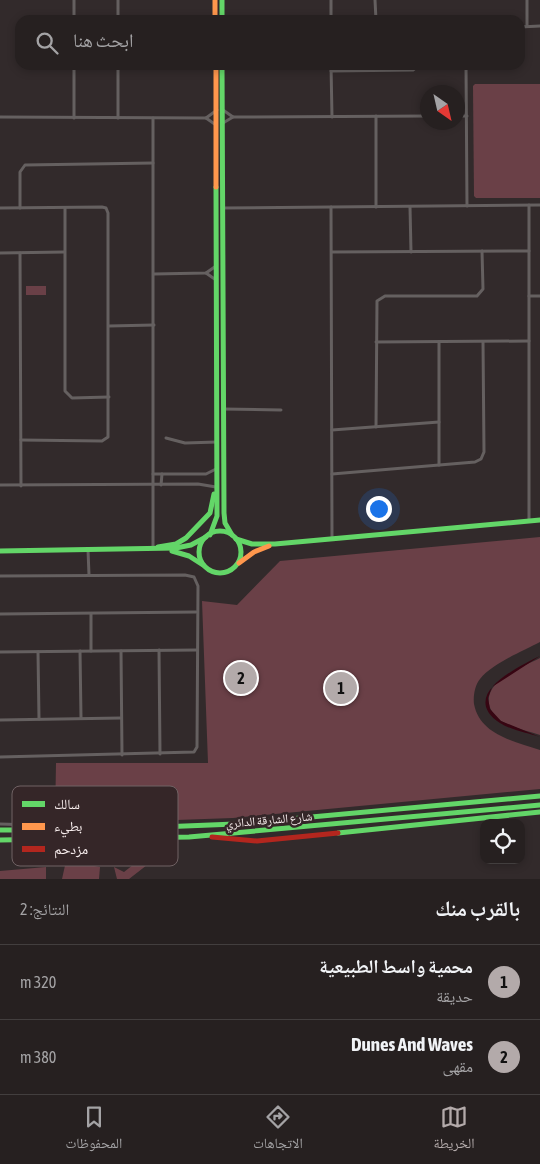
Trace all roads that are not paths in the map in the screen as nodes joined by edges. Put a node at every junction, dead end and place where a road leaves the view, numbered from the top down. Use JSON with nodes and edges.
{"nodes":[{"id":1,"x":74,"y":0,"type":"edge"},
{"id":2,"x":118,"y":0,"type":"edge"},
{"id":3,"x":215,"y":0,"type":"edge"},
{"id":4,"x":222,"y":0,"type":"edge"},
{"id":5,"x":331,"y":0,"type":"edge"},
{"id":6,"x":375,"y":0,"type":"edge"},
{"id":7,"x":527,"y":0,"type":"edge"},
{"id":8,"x":74,"y":15,"type":"edge"},
{"id":9,"x":118,"y":15,"type":"edge"},
{"id":10,"x":215,"y":15,"type":"edge"},
{"id":11,"x":222,"y":15,"type":"edge"},
{"id":12,"x":331,"y":15,"type":"edge"},
{"id":13,"x":376,"y":15,"type":"edge"},
{"id":14,"x":527,"y":26,"type":"joint"},
{"id":15,"x":540,"y":26,"type":"edge"},
{"id":16,"x":74,"y":70,"type":"edge"},
{"id":17,"x":118,"y":70,"type":"edge"},
{"id":18,"x":216,"y":70,"type":"edge"},
{"id":19,"x":222,"y":70,"type":"edge"},
{"id":20,"x":412,"y":70,"type":"edge"},
{"id":21,"x":466,"y":70,"type":"edge"},
{"id":22,"x":331,"y":71,"type":"joint"},
{"id":23,"x":220,"y":110,"type":"junction"},
{"id":24,"x":376,"y":116,"type":"junction"},
{"id":25,"x":420,"y":116,"type":"edge"},
{"id":26,"x":466,"y":116,"type":"joint"},
{"id":27,"x":0,"y":117,"type":"edge"},
{"id":28,"x":233,"y":117,"type":"junction"},
{"id":29,"x":332,"y":117,"type":"junction"},
{"id":30,"x":74,"y":118,"type":"junction"},
{"id":31,"x":118,"y":118,"type":"junction"},
{"id":32,"x":153,"y":118,"type":"junction"},
{"id":33,"x":206,"y":118,"type":"junction"},
{"id":34,"x":223,"y":124,"type":"junction"},
{"id":35,"x":217,"y":127,"type":"junction"},
{"id":36,"x":153,"y":164,"type":"junction"},
{"id":37,"x":529,"y":205,"type":"junction"},
{"id":38,"x":540,"y":205,"type":"edge"},
{"id":39,"x":467,"y":206,"type":"junction"},
{"id":40,"x":331,"y":207,"type":"junction"},
{"id":41,"x":376,"y":207,"type":"junction"},
{"id":42,"x":410,"y":207,"type":"junction"},
{"id":43,"x":0,"y":208,"type":"edge"},
{"id":44,"x":20,"y":208,"type":"junction"},
{"id":45,"x":65,"y":208,"type":"junction"},
{"id":46,"x":223,"y":208,"type":"junction"},
{"id":47,"x":482,"y":251,"type":"junction"},
{"id":48,"x":529,"y":251,"type":"junction"},
{"id":49,"x":64,"y":252,"type":"junction"},
{"id":50,"x":332,"y":252,"type":"junction"},
{"id":51,"x":411,"y":252,"type":"junction"},
{"id":52,"x":0,"y":253,"type":"edge"},
{"id":53,"x":20,"y":253,"type":"junction"},
{"id":54,"x":216,"y":265,"type":"junction"},
{"id":55,"x":206,"y":273,"type":"junction"},
{"id":56,"x":154,"y":274,"type":"junction"},
{"id":57,"x":216,"y":280,"type":"junction"},
{"id":58,"x":529,"y":296,"type":"junction"},
{"id":59,"x":540,"y":296,"type":"edge"},
{"id":60,"x":109,"y":326,"type":"junction"},
{"id":61,"x":154,"y":326,"type":"junction"},
{"id":62,"x":529,"y":341,"type":"junction"},
{"id":63,"x":376,"y":342,"type":"junction"},
{"id":64,"x":439,"y":342,"type":"junction"},
{"id":65,"x":483,"y":342,"type":"junction"},
{"id":66,"x":109,"y":397,"type":"junction"},
{"id":67,"x":223,"y":409,"type":"junction"},
{"id":68,"x":281,"y":410,"type":"dead end"},
{"id":69,"x":217,"y":417,"type":"junction"},
{"id":70,"x":439,"y":422,"type":"junction"},
{"id":71,"x":376,"y":427,"type":"junction"},
{"id":72,"x":332,"y":430,"type":"junction"},
{"id":73,"x":166,"y":438,"type":"dead end"},
{"id":74,"x":224,"y":438,"type":"junction"},
{"id":75,"x":21,"y":440,"type":"junction"},
{"id":76,"x":217,"y":442,"type":"junction"},
{"id":77,"x":439,"y":465,"type":"junction"},
{"id":78,"x":216,"y":470,"type":"junction"},
{"id":79,"x":153,"y":474,"type":"junction"},
{"id":80,"x":162,"y":474,"type":"junction"},
{"id":81,"x":332,"y":474,"type":"junction"},
{"id":82,"x":153,"y":485,"type":"junction"},
{"id":83,"x":162,"y":485,"type":"junction"},
{"id":84,"x":0,"y":486,"type":"edge"},
{"id":85,"x":21,"y":486,"type":"junction"},
{"id":86,"x":216,"y":488,"type":"junction"},
{"id":87,"x":540,"y":520,"type":"edge"},
{"id":88,"x":529,"y":521,"type":"junction"},
{"id":89,"x":208,"y":536,"type":"junction"},
{"id":90,"x":234,"y":537,"type":"junction"},
{"id":91,"x":332,"y":539,"type":"junction"},
{"id":92,"x":275,"y":544,"type":"junction"},
{"id":93,"x":153,"y":549,"type":"junction"},
{"id":94,"x":163,"y":549,"type":"junction"},
{"id":95,"x":88,"y":550,"type":"junction"},
{"id":96,"x":0,"y":551,"type":"edge"},
{"id":97,"x":237,"y":564,"type":"junction"},
{"id":98,"x":205,"y":566,"type":"junction"},
{"id":99,"x":89,"y":575,"type":"junction"},
{"id":100,"x":0,"y":576,"type":"edge"},
{"id":101,"x":196,"y":612,"type":"junction"},
{"id":102,"x":0,"y":614,"type":"edge"},
{"id":103,"x":91,"y":614,"type":"junction"},
{"id":104,"x":159,"y":650,"type":"junction"},
{"id":105,"x":197,"y":650,"type":"junction"},
{"id":106,"x":80,"y":651,"type":"junction"},
{"id":107,"x":91,"y":651,"type":"junction"},
{"id":108,"x":121,"y":651,"type":"junction"},
{"id":109,"x":0,"y":652,"type":"edge"},
{"id":110,"x":38,"y":652,"type":"junction"},
{"id":111,"x":81,"y":718,"type":"junction"},
{"id":112,"x":121,"y":718,"type":"junction"},
{"id":113,"x":39,"y":719,"type":"junction"},
{"id":114,"x":0,"y":720,"type":"edge"},
{"id":115,"x":160,"y":754,"type":"junction"},
{"id":116,"x":122,"y":755,"type":"junction"},
{"id":117,"x":0,"y":756,"type":"edge"},
{"id":118,"x":540,"y":796,"type":"edge"},
{"id":119,"x":540,"y":805,"type":"edge"},
{"id":120,"x":540,"y":812,"type":"edge"},
{"id":121,"x":178,"y":826,"type":"edge"},
{"id":122,"x":208,"y":835,"type":"junction"},
{"id":123,"x":178,"y":836,"type":"edge"}],
"edges":[{"from":1,"to":8,"type":"street"},
{"from":2,"to":9,"type":"street"},
{"from":3,"to":10,"type":"main road"},
{"from":4,"to":11,"type":"main road"},
{"from":5,"to":12,"type":"street"},
{"from":6,"to":13,"type":"street"},
{"from":7,"to":14,"type":"street"},
{"from":14,"to":15,"type":"street"},
{"from":16,"to":30,"type":"street"},
{"from":17,"to":31,"type":"street"},
{"from":18,"to":23,"type":"main road"},
{"from":19,"to":23,"type":"main road"},
{"from":20,"to":22,"type":"street"},
{"from":21,"to":26,"type":"street"},
{"from":22,"to":29,"type":"street"},
{"from":23,"to":28,"type":"street"},
{"from":23,"to":33,"type":"street"},
{"from":23,"to":34,"type":"main road"},
{"from":23,"to":35,"type":"main road"},
{"from":24,"to":25,"type":"street"},
{"from":24,"to":29,"type":"street"},
{"from":24,"to":41,"type":"street"},
{"from":26,"to":39,"type":"street"},
{"from":27,"to":30,"type":"street"},
{"from":28,"to":29,"type":"street"},
{"from":28,"to":34,"type":"street"},
{"from":30,"to":31,"type":"street"},
{"from":31,"to":32,"type":"street"},
{"from":32,"to":33,"type":"street"},
{"from":32,"to":36,"type":"street"},
{"from":33,"to":35,"type":"street"},
{"from":34,"to":46,"type":"main road"},
{"from":35,"to":54,"type":"main road"},
{"from":36,"to":44,"type":"street"},
{"from":36,"to":56,"type":"street"},
{"from":37,"to":38,"type":"street"},
{"from":37,"to":39,"type":"street"},
{"from":37,"to":48,"type":"street"},
{"from":39,"to":42,"type":"street"},
{"from":40,"to":41,"type":"street"},
{"from":40,"to":46,"type":"street"},
{"from":40,"to":50,"type":"street"},
{"from":41,"to":42,"type":"street"},
{"from":42,"to":51,"type":"street"},
{"from":43,"to":44,"type":"street"},
{"from":44,"to":45,"type":"street"},
{"from":45,"to":49,"type":"street"},
{"from":45,"to":60,"type":"street"},
{"from":46,"to":67,"type":"main road"},
{"from":47,"to":48,"type":"street"},
{"from":47,"to":51,"type":"street"},
{"from":47,"to":63,"type":"street"},
{"from":48,"to":58,"type":"street"},
{"from":49,"to":53,"type":"street"},
{"from":49,"to":66,"type":"street"},
{"from":50,"to":51,"type":"street"},
{"from":50,"to":72,"type":"street"},
{"from":52,"to":53,"type":"street"},
{"from":53,"to":75,"type":"street"},
{"from":54,"to":55,"type":"street"},
{"from":54,"to":57,"type":"main road"},
{"from":55,"to":56,"type":"street"},
{"from":55,"to":57,"type":"street"},
{"from":56,"to":61,"type":"street"},
{"from":57,"to":69,"type":"main road"},
{"from":58,"to":59,"type":"street"},
{"from":58,"to":62,"type":"street"},
{"from":60,"to":61,"type":"street"},
{"from":60,"to":66,"type":"street"},
{"from":61,"to":79,"type":"street"},
{"from":62,"to":65,"type":"street"},
{"from":62,"to":88,"type":"street"},
{"from":63,"to":64,"type":"street"},
{"from":63,"to":71,"type":"street"},
{"from":64,"to":65,"type":"street"},
{"from":64,"to":70,"type":"street"},
{"from":65,"to":77,"type":"street"},
{"from":66,"to":75,"type":"street"},
{"from":67,"to":68,"type":"street"},
{"from":67,"to":74,"type":"main road"},
{"from":69,"to":74,"type":"main road"},
{"from":69,"to":76,"type":"main road"},
{"from":70,"to":71,"type":"street"},
{"from":70,"to":77,"type":"street"},
{"from":71,"to":72,"type":"street"},
{"from":72,"to":81,"type":"street"},
{"from":73,"to":76,"type":"street"},
{"from":74,"to":90,"type":"main road"},
{"from":75,"to":85,"type":"street"},
{"from":76,"to":78,"type":"main road"},
{"from":77,"to":81,"type":"street"},
{"from":78,"to":80,"type":"street"},
{"from":78,"to":86,"type":"main road"},
{"from":79,"to":80,"type":"street"},
{"from":79,"to":82,"type":"street"},
{"from":80,"to":83,"type":"street"},
{"from":81,"to":91,"type":"street"},
{"from":82,"to":83,"type":"street"},
{"from":82,"to":85,"type":"street"},
{"from":82,"to":93,"type":"street"},
{"from":83,"to":86,"type":"street"},
{"from":84,"to":85,"type":"street"},
{"from":86,"to":89,"type":"main road"},
{"from":86,"to":93,"type":"main road"},
{"from":87,"to":88,"type":"main road"},
{"from":88,"to":91,"type":"main road"},
{"from":89,"to":90,"type":"main road"},
{"from":89,"to":94,"type":"main road"},
{"from":89,"to":98,"type":"main road"},
{"from":90,"to":92,"type":"main road"},
{"from":90,"to":97,"type":"main road"},
{"from":91,"to":92,"type":"main road"},
{"from":92,"to":97,"type":"main road"},
{"from":93,"to":94,"type":"main road"},
{"from":93,"to":95,"type":"main road"},
{"from":94,"to":98,"type":"main road"},
{"from":95,"to":96,"type":"main road"},
{"from":95,"to":99,"type":"street"},
{"from":97,"to":98,"type":"main road"},
{"from":99,"to":100,"type":"street"},
{"from":99,"to":101,"type":"street"},
{"from":101,"to":103,"type":"street"},
{"from":101,"to":105,"type":"street"},
{"from":102,"to":103,"type":"street"},
{"from":103,"to":107,"type":"street"},
{"from":104,"to":105,"type":"street"},
{"from":104,"to":108,"type":"street"},
{"from":104,"to":115,"type":"street"},
{"from":105,"to":115,"type":"street"},
{"from":106,"to":107,"type":"street"},
{"from":106,"to":110,"type":"street"},
{"from":106,"to":111,"type":"street"},
{"from":107,"to":108,"type":"street"},
{"from":108,"to":112,"type":"street"},
{"from":109,"to":110,"type":"street"},
{"from":110,"to":113,"type":"street"},
{"from":111,"to":112,"type":"street"},
{"from":111,"to":113,"type":"street"},
{"from":112,"to":116,"type":"street"},
{"from":113,"to":114,"type":"street"},
{"from":115,"to":116,"type":"street"},
{"from":116,"to":117,"type":"street"},
{"from":118,"to":121,"type":"main road","name":"شارع الشارقة الدائري"},
{"from":119,"to":122,"type":"main road","name":"شارع الشارقة الدائري"},
{"from":120,"to":122,"type":"main road"},
{"from":122,"to":123,"type":"main road","name":"شارع الشارقة الدائري"}]}
